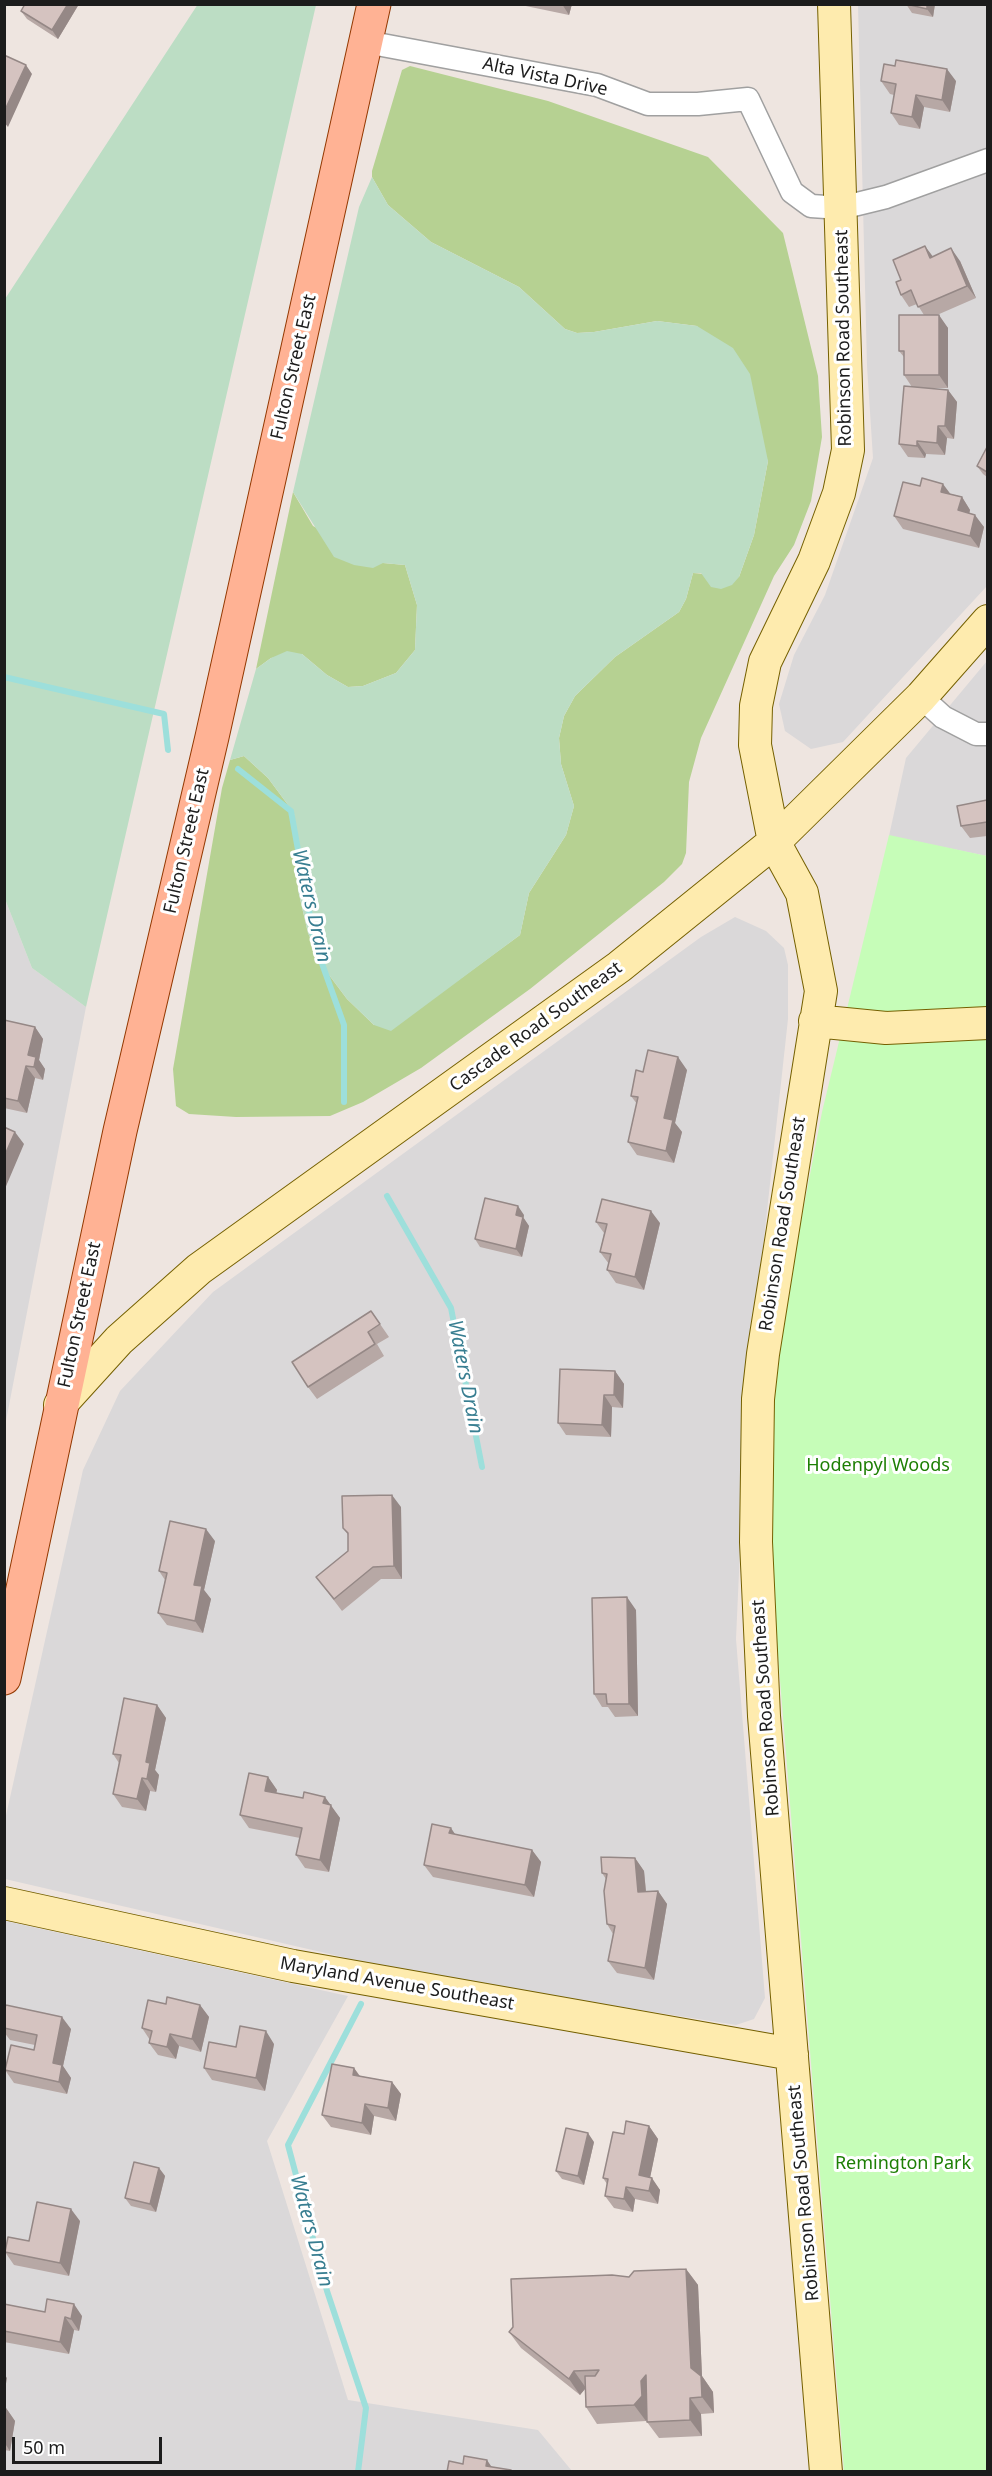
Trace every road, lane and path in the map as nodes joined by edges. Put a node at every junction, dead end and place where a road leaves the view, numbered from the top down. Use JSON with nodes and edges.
{"nodes":[{"id":1,"x":374,"y":4,"type":"edge"},
{"id":2,"x":834,"y":4,"type":"edge"},
{"id":3,"x":366,"y":42,"type":"junction"},
{"id":4,"x":987,"y":160,"type":"edge"},
{"id":5,"x":841,"y":208,"type":"junction"},
{"id":6,"x":987,"y":621,"type":"edge"},
{"id":7,"x":921,"y":697,"type":"junction"},
{"id":8,"x":987,"y":734,"type":"edge"},
{"id":9,"x":774,"y":842,"type":"junction"},
{"id":10,"x":815,"y":1021,"type":"junction"},
{"id":11,"x":987,"y":1023,"type":"edge"},
{"id":12,"x":60,"y":1405,"type":"junction"},
{"id":13,"x":4,"y":1678,"type":"edge"},
{"id":14,"x":4,"y":1903,"type":"edge"},
{"id":15,"x":792,"y":2054,"type":"junction"},
{"id":16,"x":826,"y":2472,"type":"edge"}],
"edges":[{"from":1,"to":3,"type":"main road","name":"Fulton Street East"},
{"from":2,"to":5,"type":"main road","name":"Robinson Road Southeast"},
{"from":3,"to":5,"type":"street","name":"Alta Vista Drive"},
{"from":3,"to":12,"type":"main road","name":"Fulton Street East"},
{"from":4,"to":5,"type":"street"},
{"from":5,"to":9,"type":"main road","name":"Robinson Road Southeast"},
{"from":6,"to":7,"type":"main road","name":"Cascade Road Southeast"},
{"from":7,"to":8,"type":"street"},
{"from":7,"to":9,"type":"main road","name":"Cascade Road Southeast"},
{"from":9,"to":10,"type":"main road","name":"Robinson Road Southeast"},
{"from":9,"to":12,"type":"main road","name":"Cascade Road Southeast"},
{"from":10,"to":11,"type":"main road"},
{"from":10,"to":15,"type":"main road","name":"Robinson Road Southeast"},
{"from":12,"to":13,"type":"main road","name":"Fulton Street East"},
{"from":14,"to":15,"type":"main road","name":"Maryland Avenue Southeast"},
{"from":15,"to":16,"type":"main road","name":"Robinson Road Southeast"}]}
